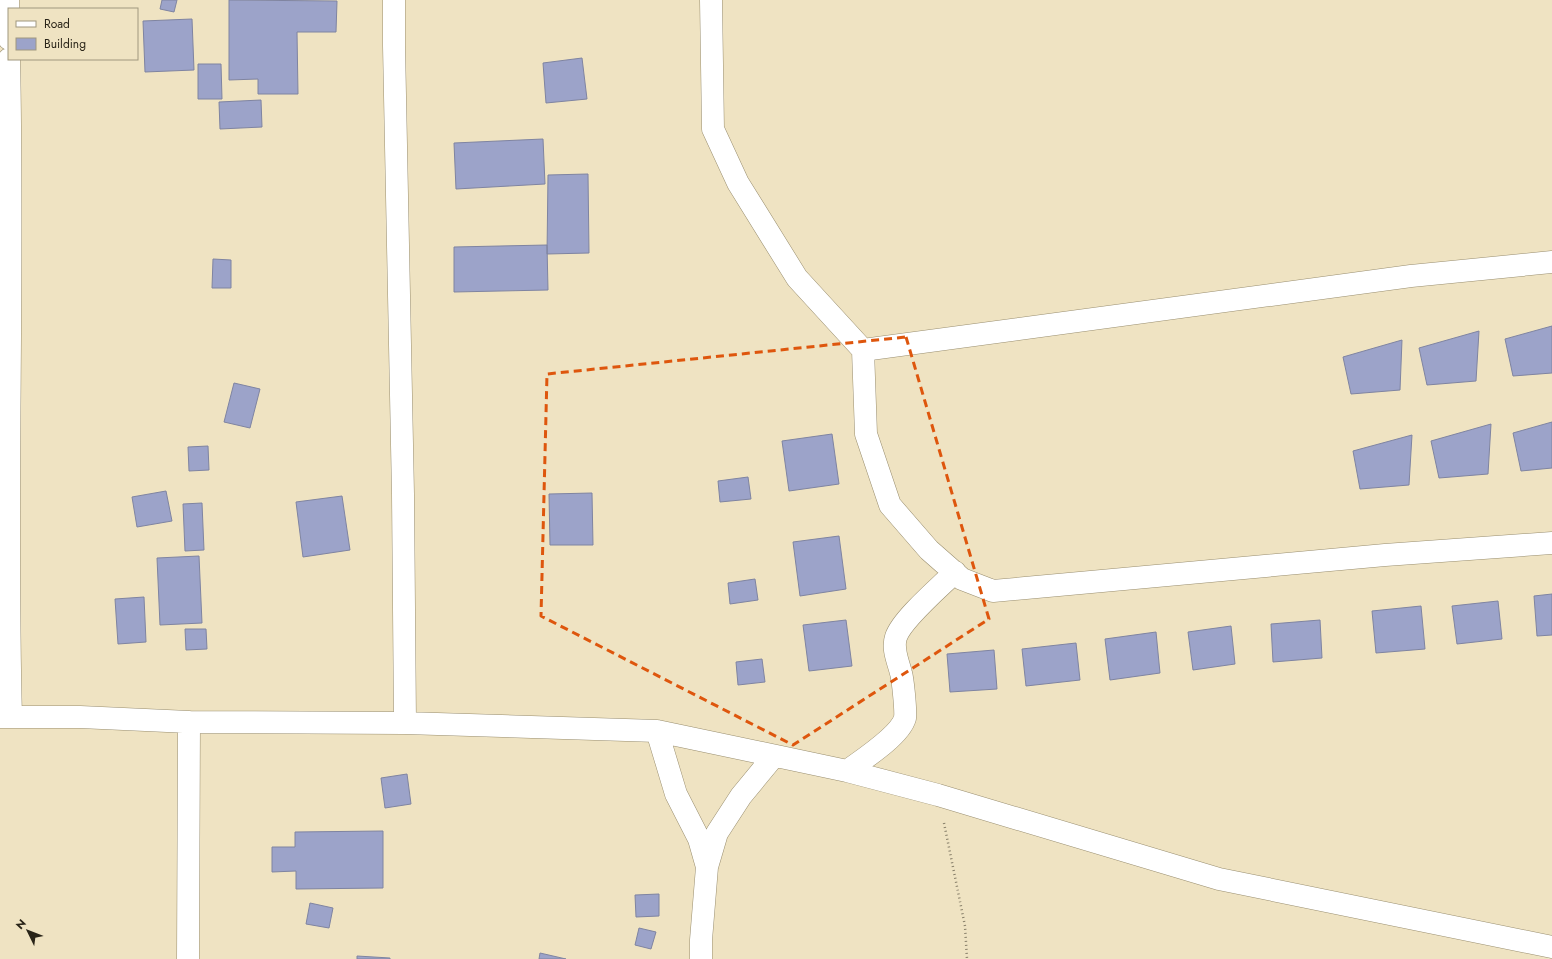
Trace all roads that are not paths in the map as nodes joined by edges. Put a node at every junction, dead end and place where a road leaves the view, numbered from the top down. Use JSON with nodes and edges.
{"nodes":[{"id":1,"x":394,"y":0,"type":"edge"},
{"id":2,"x":710,"y":0,"type":"edge"},
{"id":3,"x":9,"y":60,"type":"edge"},
{"id":4,"x":1552,"y":262,"type":"edge"},
{"id":5,"x":863,"y":350,"type":"junction"},
{"id":6,"x":1552,"y":543,"type":"edge"},
{"id":7,"x":955,"y":572,"type":"junction"},
{"id":8,"x":6,"y":717,"type":"edge"},
{"id":9,"x":189,"y":722,"type":"junction"},
{"id":10,"x":405,"y":723,"type":"junction"},
{"id":11,"x":657,"y":731,"type":"junction"},
{"id":12,"x":774,"y":756,"type":"junction"},
{"id":13,"x":847,"y":771,"type":"junction"},
{"id":14,"x":707,"y":867,"type":"junction"},
{"id":15,"x":1552,"y":947,"type":"edge"},
{"id":16,"x":188,"y":959,"type":"edge"},
{"id":17,"x":701,"y":959,"type":"edge"}],
"edges":[{"from":1,"to":10,"type":"street"},
{"from":2,"to":5,"type":"street"},
{"from":3,"to":8,"type":"street"},
{"from":4,"to":5,"type":"street"},
{"from":5,"to":7,"type":"street"},
{"from":6,"to":7,"type":"street"},
{"from":7,"to":13,"type":"street"},
{"from":8,"to":9,"type":"street"},
{"from":9,"to":10,"type":"street"},
{"from":9,"to":16,"type":"street"},
{"from":10,"to":11,"type":"street"},
{"from":11,"to":12,"type":"street"},
{"from":11,"to":14,"type":"street"},
{"from":12,"to":13,"type":"street"},
{"from":12,"to":14,"type":"street"},
{"from":13,"to":15,"type":"street"},
{"from":14,"to":17,"type":"street"}]}
